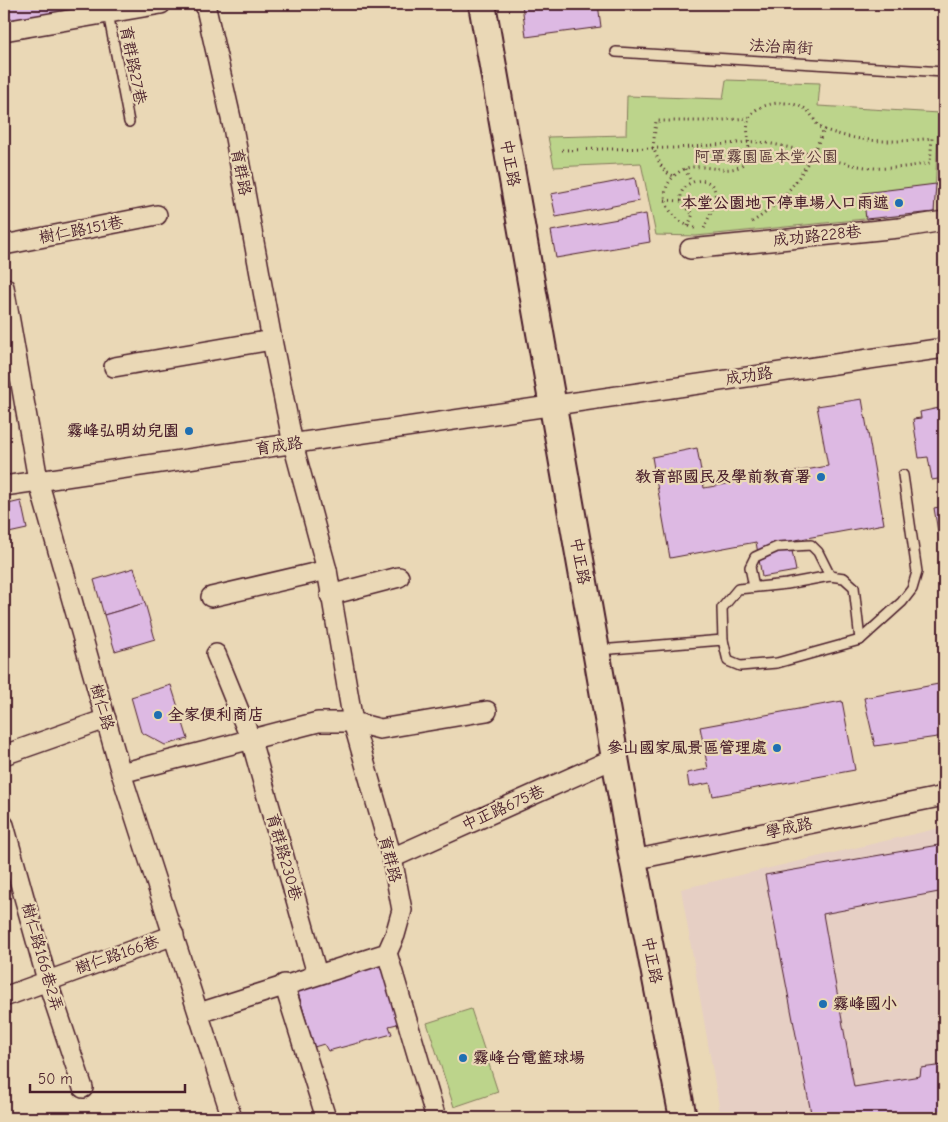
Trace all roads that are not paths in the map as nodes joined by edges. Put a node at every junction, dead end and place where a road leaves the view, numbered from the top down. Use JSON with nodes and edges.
{"nodes":[{"id":1,"x":161,"y":4,"type":"edge"},
{"id":2,"x":205,"y":4,"type":"edge"},
{"id":3,"x":482,"y":4,"type":"edge"},
{"id":4,"x":108,"y":13,"type":"junction"},
{"id":5,"x":4,"y":31,"type":"edge"},
{"id":6,"x":616,"y":52,"type":"dead end"},
{"id":7,"x":944,"y":72,"type":"edge"},
{"id":8,"x":129,"y":122,"type":"dead end"},
{"id":9,"x":158,"y":215,"type":"dead end"},
{"id":10,"x":944,"y":221,"type":"edge"},
{"id":11,"x":4,"y":245,"type":"edge"},
{"id":12,"x":690,"y":249,"type":"dead end"},
{"id":13,"x":4,"y":287,"type":"edge"},
{"id":14,"x":272,"y":340,"type":"junction"},
{"id":15,"x":944,"y":348,"type":"edge"},
{"id":16,"x":114,"y":367,"type":"dead end"},
{"id":17,"x":553,"y":404,"type":"junction"},
{"id":18,"x":293,"y":444,"type":"junction"},
{"id":19,"x":903,"y":475,"type":"dead end"},
{"id":20,"x":38,"y":480,"type":"junction"},
{"id":21,"x":4,"y":486,"type":"edge"},
{"id":22,"x":327,"y":570,"type":"junction"},
{"id":23,"x":830,"y":576,"type":"junction"},
{"id":24,"x":399,"y":578,"type":"dead end"},
{"id":25,"x":754,"y":587,"type":"junction"},
{"id":26,"x":330,"y":595,"type":"junction"},
{"id":27,"x":211,"y":597,"type":"dead end"},
{"id":28,"x":723,"y":640,"type":"junction"},
{"id":29,"x":860,"y":640,"type":"junction"},
{"id":30,"x":596,"y":650,"type":"junction"},
{"id":31,"x":216,"y":654,"type":"dead end"},
{"id":32,"x":487,"y":711,"type":"dead end"},
{"id":33,"x":106,"y":719,"type":"junction"},
{"id":34,"x":353,"y":722,"type":"junction"},
{"id":35,"x":251,"y":740,"type":"junction"},
{"id":36,"x":4,"y":755,"type":"edge"},
{"id":37,"x":615,"y":758,"type":"junction"},
{"id":38,"x":121,"y":773,"type":"junction"},
{"id":39,"x":944,"y":796,"type":"edge"},
{"id":40,"x":4,"y":825,"type":"edge"},
{"id":41,"x":392,"y":858,"type":"junction"},
{"id":42,"x":633,"y":860,"type":"junction"},
{"id":43,"x":174,"y":935,"type":"junction"},
{"id":44,"x":387,"y":953,"type":"junction"},
{"id":45,"x":317,"y":974,"type":"junction"},
{"id":46,"x":47,"y":980,"type":"junction"},
{"id":47,"x":284,"y":984,"type":"junction"},
{"id":48,"x":4,"y":997,"type":"edge"},
{"id":49,"x":199,"y":1012,"type":"junction"},
{"id":50,"x":83,"y":1088,"type":"dead end"},
{"id":51,"x":232,"y":1118,"type":"edge"},
{"id":52,"x":326,"y":1118,"type":"edge"},
{"id":53,"x":436,"y":1118,"type":"edge"},
{"id":54,"x":683,"y":1118,"type":"edge"}],
"edges":[{"from":1,"to":4,"type":"street"},
{"from":2,"to":14,"type":"street","name":"育群路"},
{"from":3,"to":17,"type":"street","name":"中正路"},
{"from":4,"to":5,"type":"street"},
{"from":4,"to":8,"type":"lane","name":"育群路27巷"},
{"from":6,"to":7,"type":"lane","name":"法治南街"},
{"from":9,"to":11,"type":"street","name":"樹仁路151巷"},
{"from":10,"to":12,"type":"street","name":"成功路228巷"},
{"from":13,"to":20,"type":"street","name":"樹仁路"},
{"from":14,"to":16,"type":"street"},
{"from":14,"to":18,"type":"street","name":"育群路"},
{"from":15,"to":17,"type":"street","name":"成功路"},
{"from":17,"to":18,"type":"street","name":"育成路"},
{"from":17,"to":30,"type":"street","name":"中正路"},
{"from":18,"to":20,"type":"street","name":"育成路"},
{"from":18,"to":22,"type":"street","name":"育群路"},
{"from":19,"to":29,"type":"lane"},
{"from":20,"to":21,"type":"street","name":"育成路"},
{"from":20,"to":33,"type":"street","name":"樹仁路"},
{"from":22,"to":26,"type":"street","name":"育群路"},
{"from":22,"to":27,"type":"street"},
{"from":23,"to":25,"type":"lane"},
{"from":23,"to":25,"type":"lane"},
{"from":23,"to":29,"type":"lane"},
{"from":24,"to":26,"type":"street"},
{"from":25,"to":28,"type":"lane"},
{"from":26,"to":34,"type":"street","name":"育群路"},
{"from":28,"to":29,"type":"lane"},
{"from":28,"to":30,"type":"lane"},
{"from":30,"to":37,"type":"street","name":"中正路"},
{"from":31,"to":35,"type":"street","name":"育群路230巷"},
{"from":32,"to":34,"type":"street"},
{"from":33,"to":36,"type":"street"},
{"from":33,"to":38,"type":"street","name":"樹仁路"},
{"from":34,"to":35,"type":"street"},
{"from":34,"to":41,"type":"street","name":"育群路"},
{"from":35,"to":38,"type":"street"},
{"from":35,"to":45,"type":"street","name":"育群路230巷"},
{"from":37,"to":41,"type":"street","name":"中正路675巷"},
{"from":37,"to":42,"type":"street","name":"中正路"},
{"from":38,"to":43,"type":"street","name":"樹仁路"},
{"from":39,"to":42,"type":"street","name":"學成路"},
{"from":40,"to":46,"type":"street","name":"樹仁路166巷2弄"},
{"from":41,"to":44,"type":"street","name":"育群路"},
{"from":42,"to":54,"type":"street","name":"中正路"},
{"from":43,"to":46,"type":"street","name":"樹仁路166巷"},
{"from":43,"to":49,"type":"street","name":"樹仁路"},
{"from":44,"to":45,"type":"street"},
{"from":44,"to":53,"type":"street"},
{"from":45,"to":47,"type":"street"},
{"from":46,"to":48,"type":"street","name":"樹仁路166巷"},
{"from":46,"to":50,"type":"street","name":"樹仁路166巷2弄"},
{"from":47,"to":49,"type":"street"},
{"from":47,"to":52,"type":"street"},
{"from":49,"to":51,"type":"street","name":"樹仁路"}]}
